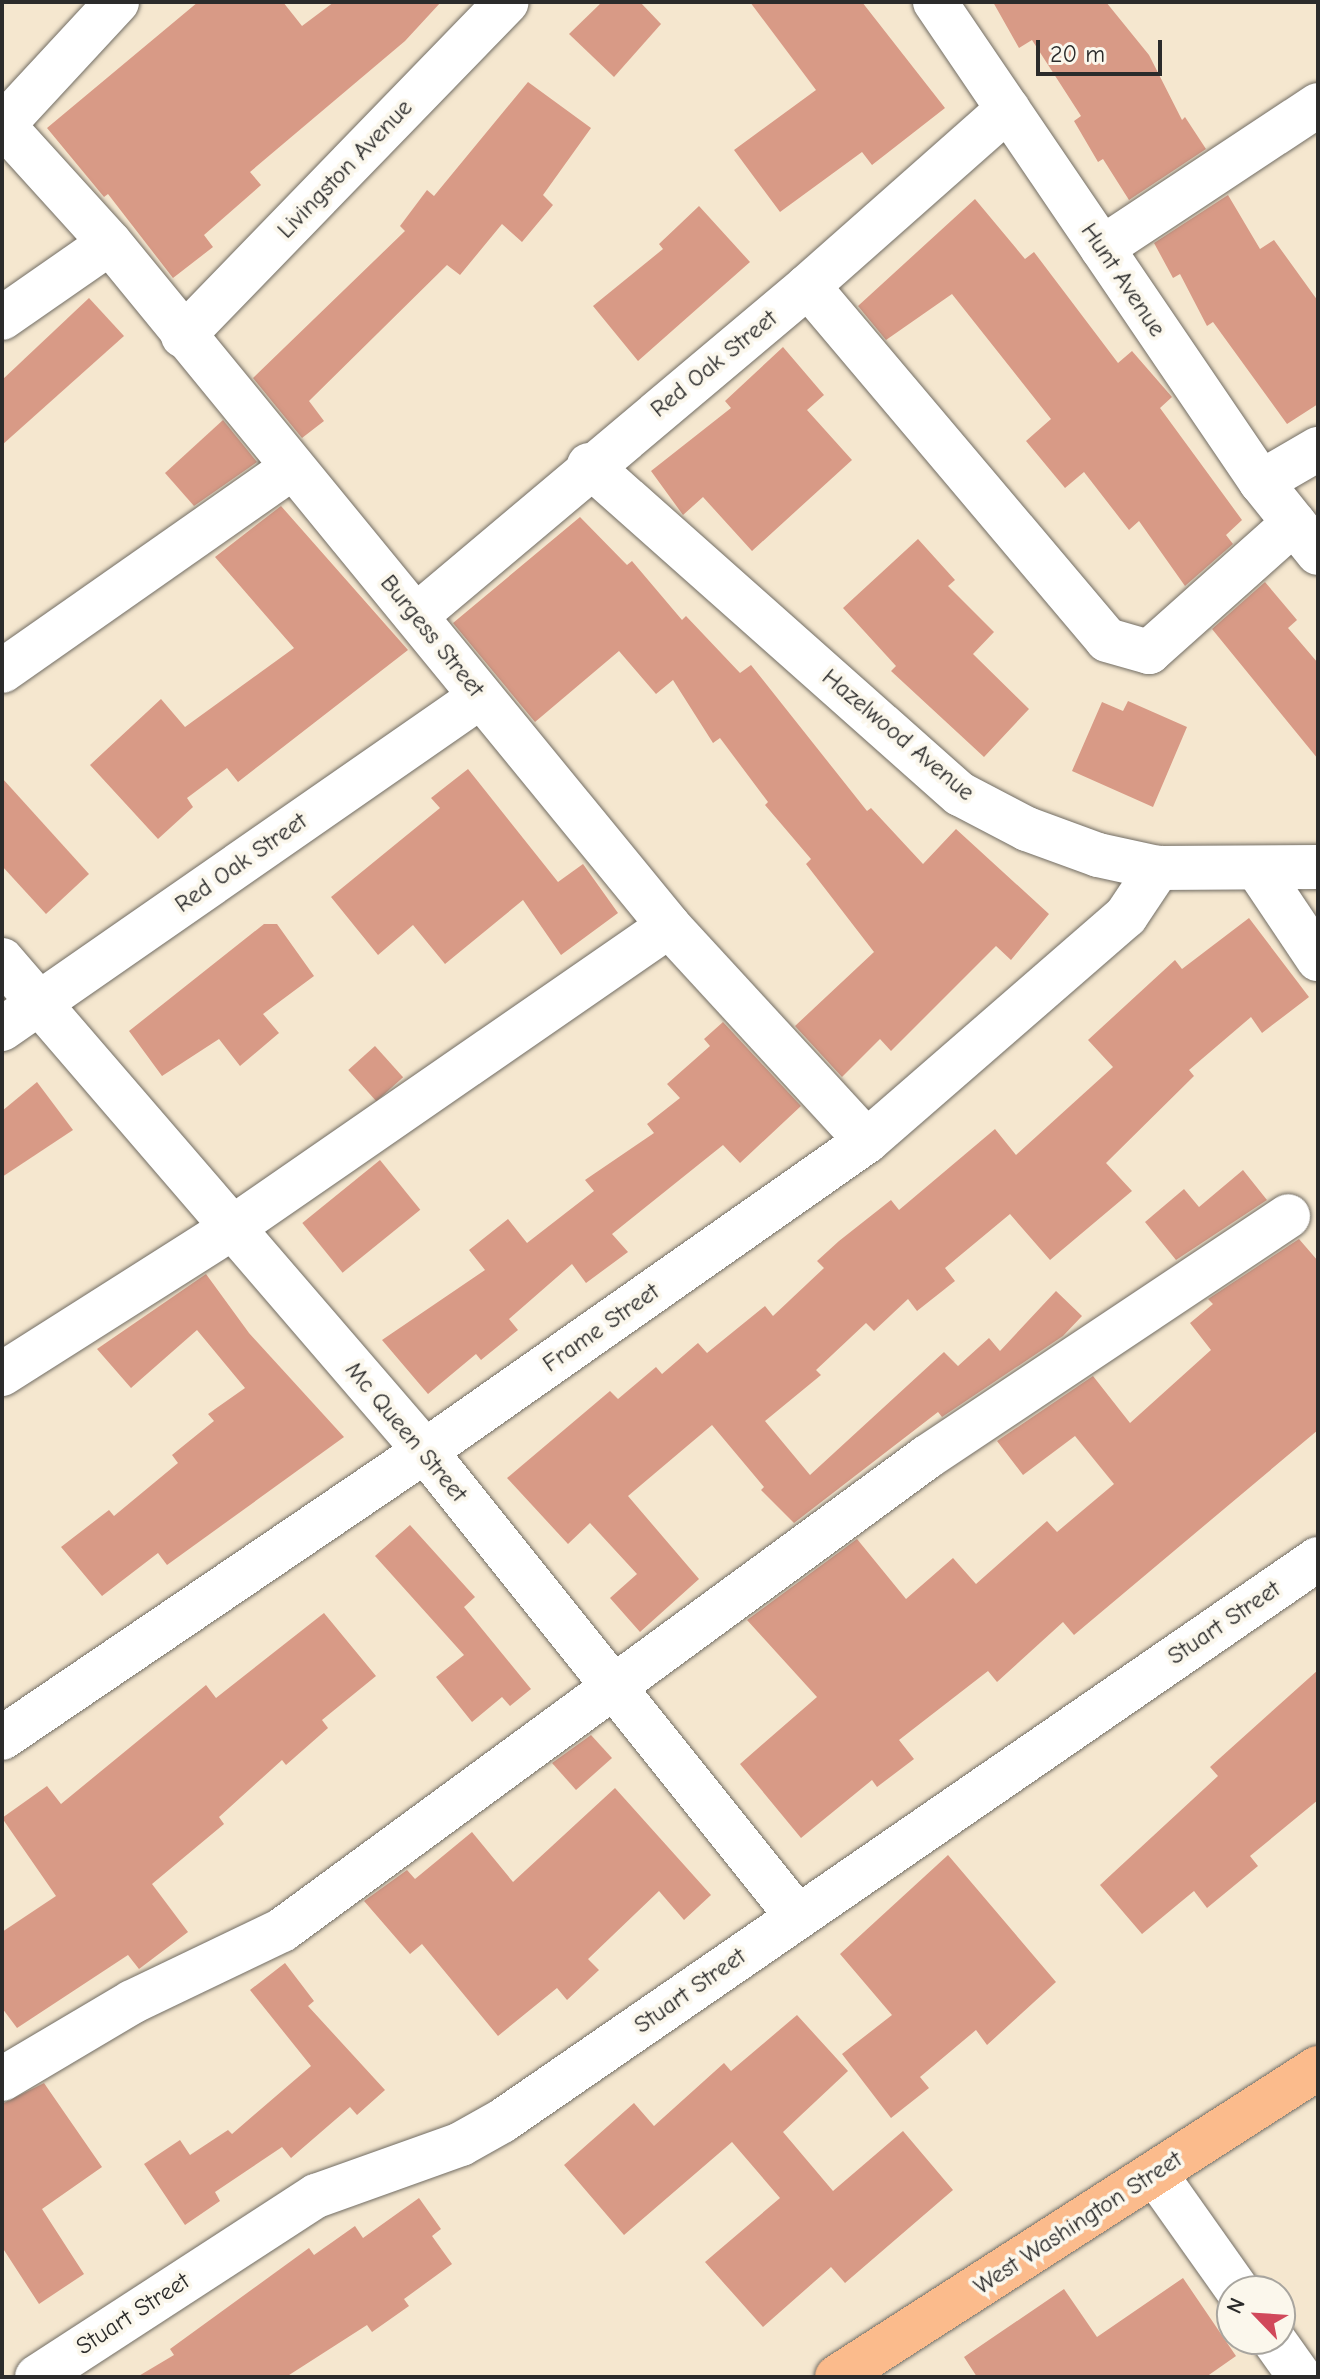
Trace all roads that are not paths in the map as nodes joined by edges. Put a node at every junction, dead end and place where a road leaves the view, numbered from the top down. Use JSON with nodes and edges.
{"nodes":[{"id":1,"x":117,"y":2,"type":"edge"},
{"id":2,"x":507,"y":2,"type":"edge"},
{"id":3,"x":935,"y":2,"type":"edge"},
{"id":4,"x":1318,"y":105,"type":"edge"},
{"id":5,"x":1008,"y":109,"type":"junction"},
{"id":6,"x":3,"y":125,"type":"edge"},
{"id":7,"x":110,"y":243,"type":"junction"},
{"id":8,"x":1102,"y":248,"type":"junction"},
{"id":9,"x":808,"y":286,"type":"junction"},
{"id":10,"x":2,"y":318,"type":"edge"},
{"id":11,"x":183,"y":336,"type":"junction"},
{"id":12,"x":1318,"y":449,"type":"edge"},
{"id":13,"x":589,"y":465,"type":"junction"},
{"id":14,"x":293,"y":467,"type":"junction"},
{"id":15,"x":1261,"y":482,"type":"junction"},
{"id":16,"x":1306,"y":538,"type":"edge"},
{"id":17,"x":417,"y":615,"type":"junction"},
{"id":18,"x":2,"y":671,"type":"edge"},
{"id":19,"x":480,"y":697,"type":"junction"},
{"id":20,"x":1318,"y":867,"type":"edge"},
{"id":21,"x":1158,"y":868,"type":"junction"},
{"id":22,"x":1259,"y":871,"type":"junction"},
{"id":23,"x":669,"y":926,"type":"junction"},
{"id":24,"x":1318,"y":959,"type":"edge"},
{"id":25,"x":2,"y":960,"type":"edge"},
{"id":26,"x":39,"y":1003,"type":"junction"},
{"id":27,"x":2,"y":1029,"type":"edge"},
{"id":28,"x":867,"y":1141,"type":"junction"},
{"id":29,"x":1288,"y":1216,"type":"dead end"},
{"id":30,"x":232,"y":1228,"type":"junction"},
{"id":31,"x":2,"y":1374,"type":"edge"},
{"id":32,"x":425,"y":1451,"type":"junction"},
{"id":33,"x":1318,"y":1559,"type":"edge"},
{"id":34,"x":612,"y":1685,"type":"junction"},
{"id":35,"x":2,"y":1738,"type":"edge"},
{"id":36,"x":797,"y":1916,"type":"junction"},
{"id":37,"x":1318,"y":2068,"type":"edge"},
{"id":38,"x":2,"y":2079,"type":"edge"},
{"id":39,"x":1156,"y":2175,"type":"junction"},
{"id":40,"x":1227,"y":2275,"type":"edge"},
{"id":41,"x":1284,"y":2355,"type":"edge"},
{"id":42,"x":37,"y":2377,"type":"edge"},
{"id":43,"x":837,"y":2377,"type":"edge"},
{"id":44,"x":1300,"y":2377,"type":"edge"}],
"edges":[{"from":1,"to":6,"type":"street"},
{"from":2,"to":11,"type":"street","name":"Livingston Avenue"},
{"from":3,"to":5,"type":"street","name":"Hunt Avenue"},
{"from":4,"to":8,"type":"street"},
{"from":5,"to":8,"type":"street","name":"Hunt Avenue"},
{"from":5,"to":9,"type":"street","name":"Red Oak Street"},
{"from":6,"to":7,"type":"street","name":"Burgess Street"},
{"from":7,"to":10,"type":"street"},
{"from":7,"to":11,"type":"street","name":"Burgess Street"},
{"from":8,"to":15,"type":"street","name":"Hunt Avenue"},
{"from":9,"to":13,"type":"street","name":"Red Oak Street"},
{"from":9,"to":16,"type":"street"},
{"from":11,"to":14,"type":"street","name":"Burgess Street"},
{"from":12,"to":15,"type":"street"},
{"from":13,"to":17,"type":"street","name":"Red Oak Street"},
{"from":13,"to":21,"type":"street","name":"Hazelwood Avenue"},
{"from":14,"to":17,"type":"street","name":"Burgess Street"},
{"from":14,"to":18,"type":"street"},
{"from":15,"to":16,"type":"street","name":"Hunt Avenue"},
{"from":17,"to":19,"type":"street","name":"Burgess Street"},
{"from":19,"to":23,"type":"street","name":"Burgess Street"},
{"from":19,"to":26,"type":"street","name":"Red Oak Street"},
{"from":20,"to":22,"type":"street","name":"Hazelwood Avenue"},
{"from":21,"to":22,"type":"street","name":"Hazelwood Avenue"},
{"from":21,"to":28,"type":"street","name":"Frame Street"},
{"from":22,"to":24,"type":"street"},
{"from":23,"to":28,"type":"street","name":"Burgess Street"},
{"from":23,"to":30,"type":"street"},
{"from":25,"to":26,"type":"street","name":"Mc Queen Street"},
{"from":26,"to":27,"type":"street","name":"Red Oak Street"},
{"from":26,"to":30,"type":"street","name":"Mc Queen Street"},
{"from":28,"to":32,"type":"street","name":"Frame Street"},
{"from":29,"to":34,"type":"street"},
{"from":30,"to":31,"type":"street"},
{"from":30,"to":32,"type":"street","name":"Mc Queen Street"},
{"from":32,"to":34,"type":"street","name":"Mc Queen Street"},
{"from":32,"to":35,"type":"street","name":"Frame Street"},
{"from":33,"to":36,"type":"street","name":"Stuart Street"},
{"from":34,"to":36,"type":"street","name":"Mc Queen Street"},
{"from":34,"to":38,"type":"street"},
{"from":36,"to":42,"type":"street","name":"Stuart Street"},
{"from":37,"to":39,"type":"main road","name":"West Washington Street"},
{"from":39,"to":40,"type":"street"},
{"from":39,"to":43,"type":"main road","name":"West Washington Street"},
{"from":41,"to":44,"type":"street"}]}
